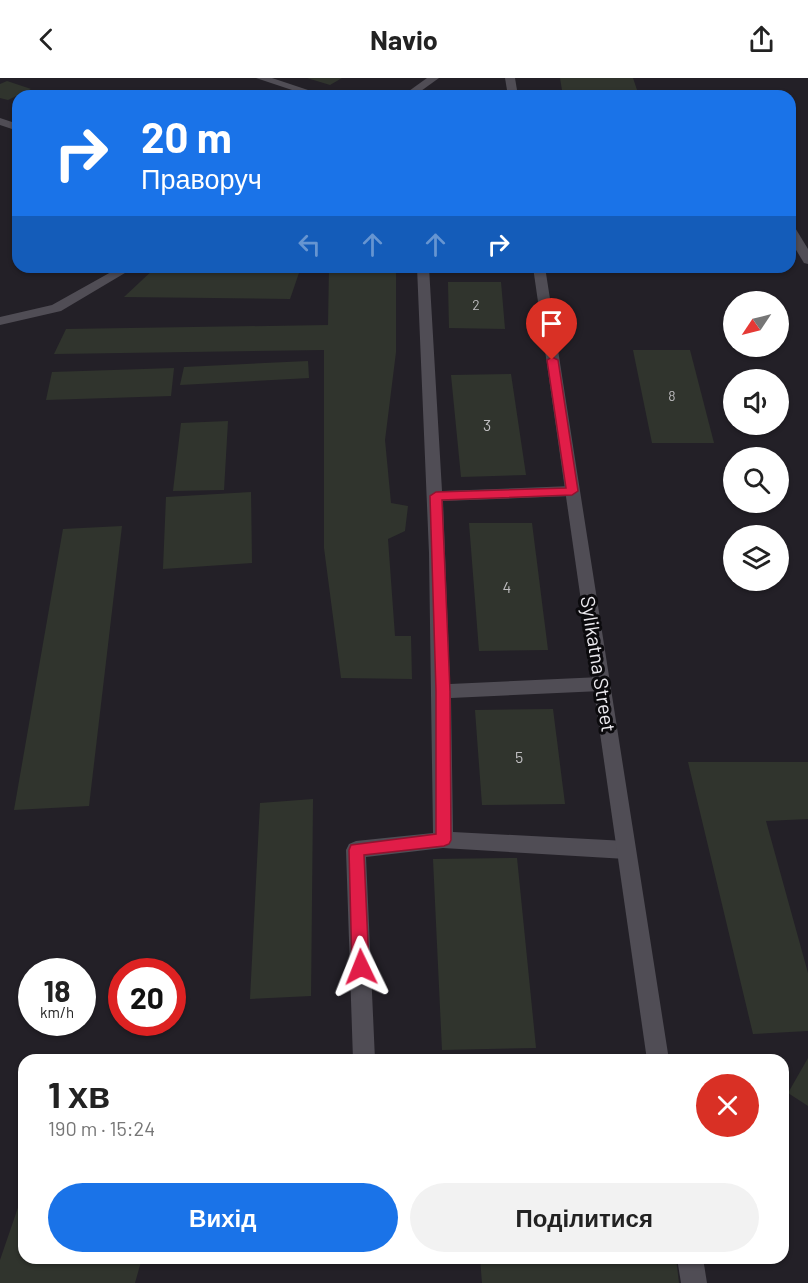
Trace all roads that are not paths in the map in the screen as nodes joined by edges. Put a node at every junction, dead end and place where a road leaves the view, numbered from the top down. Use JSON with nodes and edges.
{"nodes":[{"id":1,"x":261,"y":78,"type":"edge"},
{"id":2,"x":434,"y":78,"type":"edge"},
{"id":3,"x":301,"y":90,"type":"edge"},
{"id":4,"x":421,"y":90,"type":"edge"},
{"id":5,"x":796,"y":239,"type":"edge"},
{"id":6,"x":808,"y":260,"type":"edge"},
{"id":7,"x":118,"y":273,"type":"edge"},
{"id":8,"x":423,"y":273,"type":"edge"},
{"id":9,"x":539,"y":273,"type":"edge"},
{"id":10,"x":0,"y":321,"type":"edge"},
{"id":11,"x":572,"y":491,"type":"junction"},
{"id":12,"x":436,"y":496,"type":"junction"},
{"id":13,"x":601,"y":684,"type":"junction"},
{"id":14,"x":443,"y":691,"type":"junction"},
{"id":15,"x":444,"y":840,"type":"junction"},
{"id":16,"x":626,"y":850,"type":"junction"},
{"id":17,"x":364,"y":1054,"type":"edge"},
{"id":18,"x":657,"y":1054,"type":"edge"},
{"id":19,"x":691,"y":1264,"type":"edge"},
{"id":20,"x":694,"y":1283,"type":"edge"}],
"edges":[{"from":1,"to":3,"type":"street"},
{"from":2,"to":4,"type":"street"},
{"from":5,"to":6,"type":"street"},
{"from":7,"to":10,"type":"street"},
{"from":8,"to":12,"type":"street"},
{"from":9,"to":11,"type":"street","name":"Sylikatna Street"},
{"from":11,"to":12,"type":"street"},
{"from":11,"to":13,"type":"street","name":"Sylikatna Street"},
{"from":12,"to":14,"type":"street"},
{"from":13,"to":14,"type":"street"},
{"from":13,"to":16,"type":"street","name":"Sylikatna Street"},
{"from":14,"to":15,"type":"street"},
{"from":15,"to":16,"type":"street"},
{"from":15,"to":17,"type":"street"},
{"from":16,"to":18,"type":"street","name":"Sylikatna Street"},
{"from":19,"to":20,"type":"street"}]}
